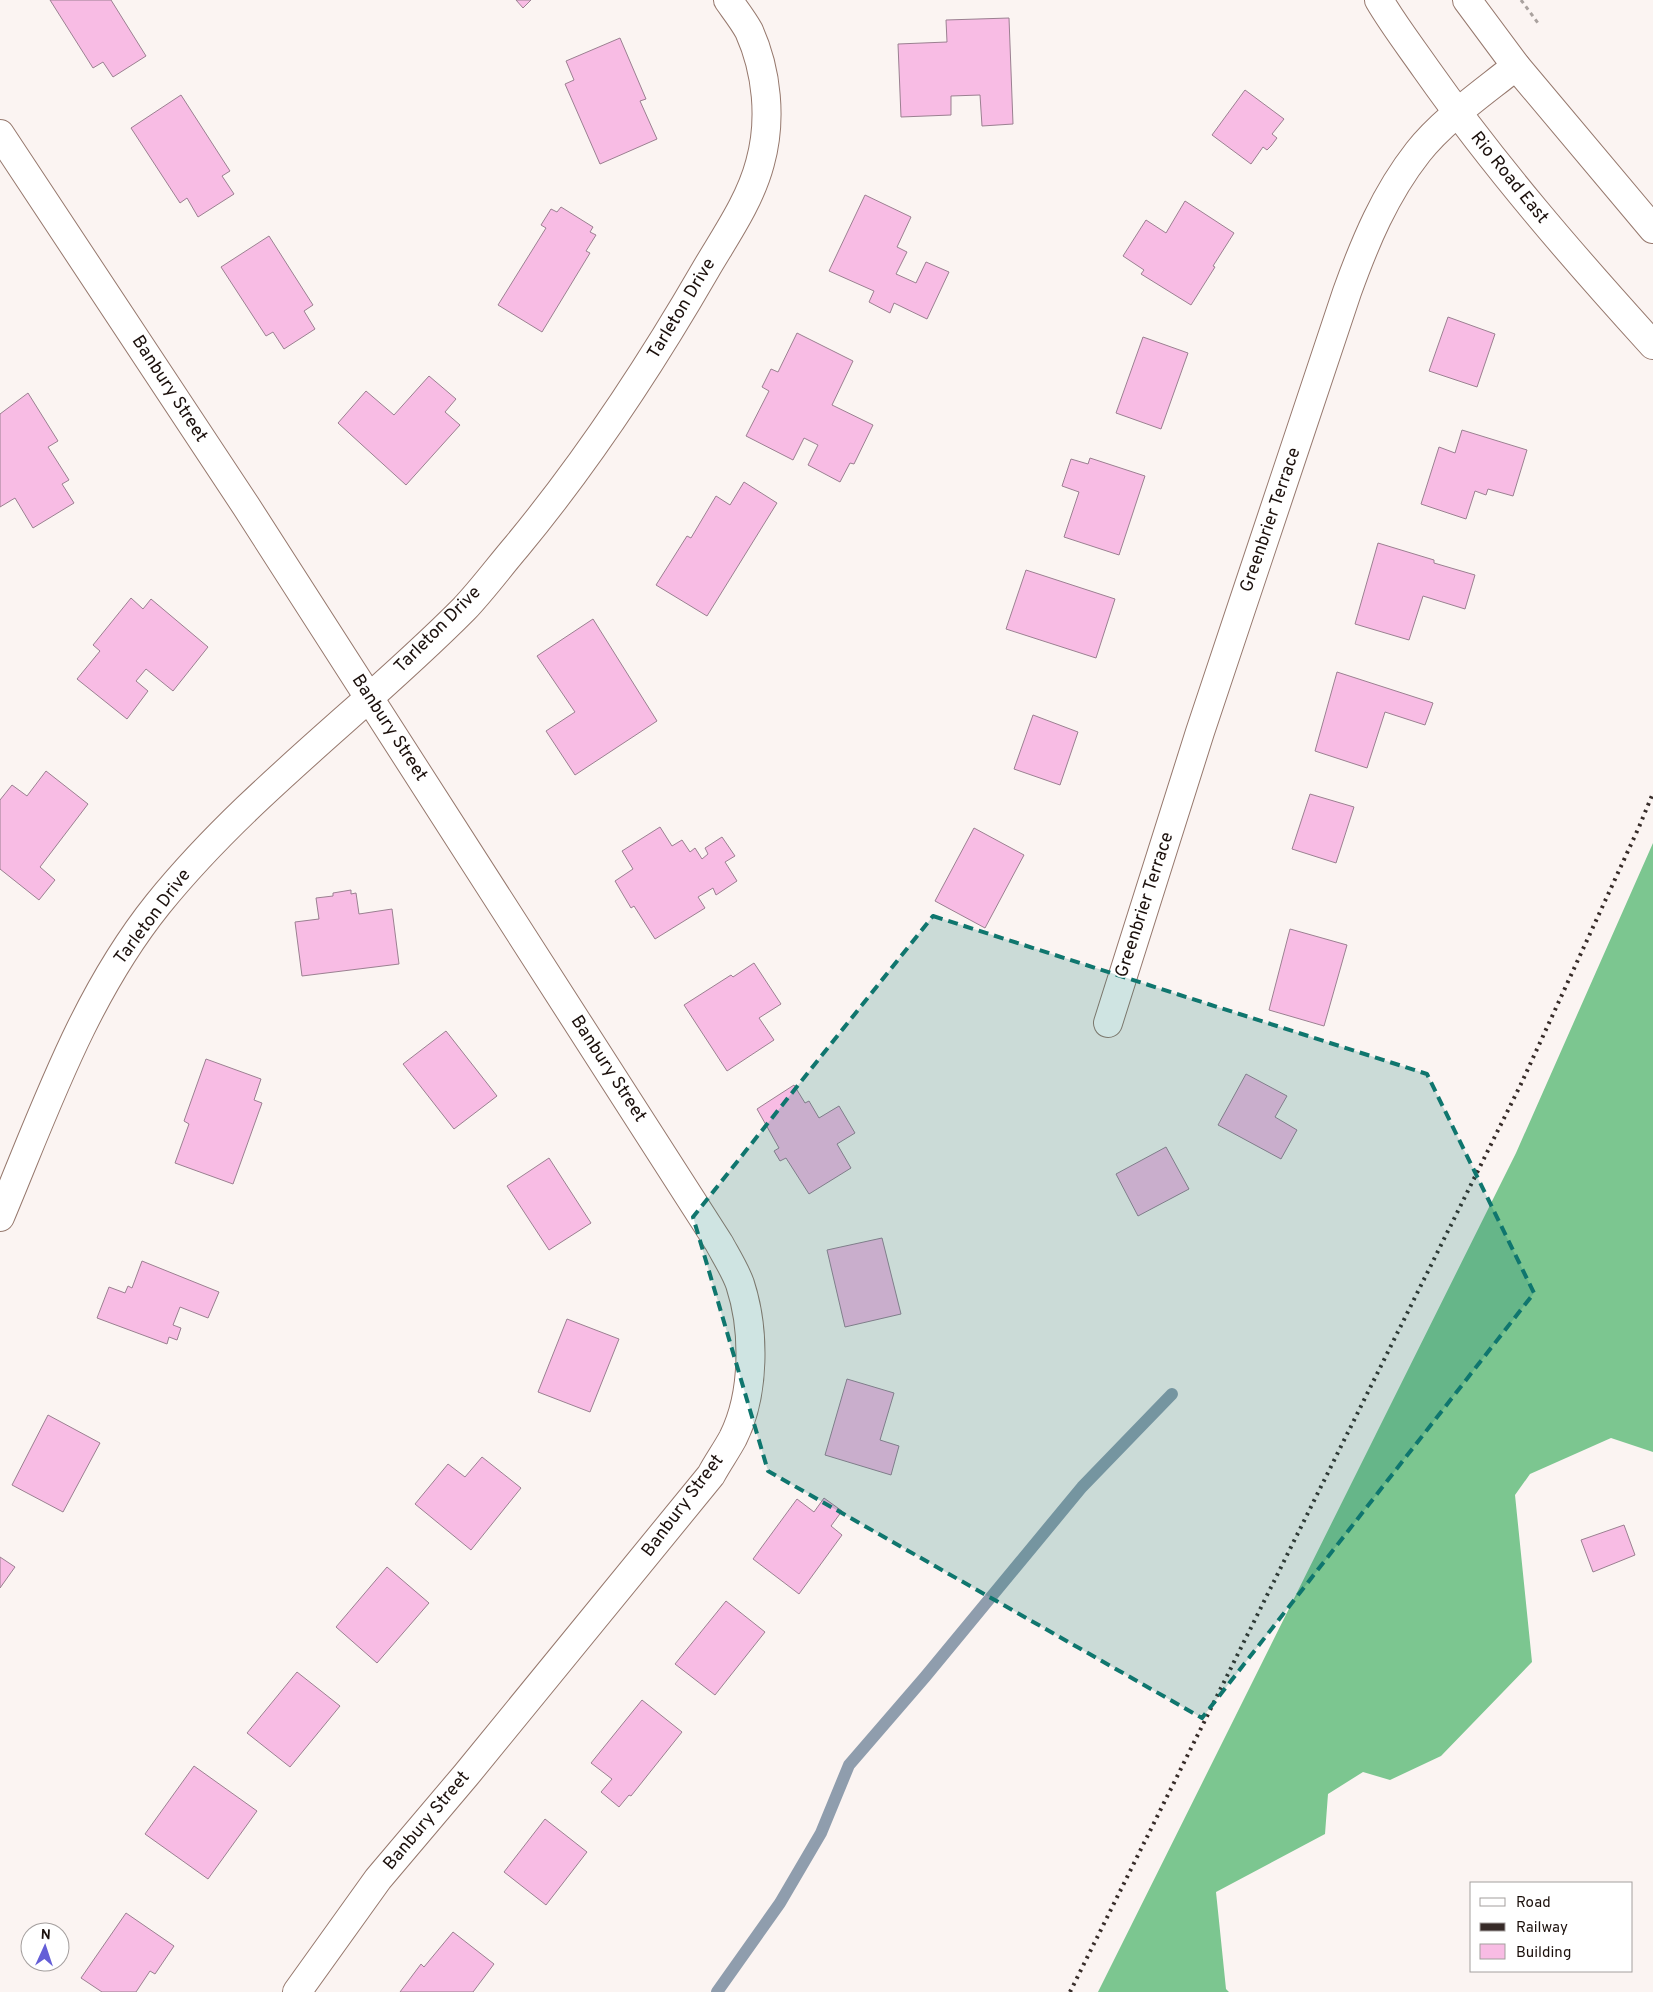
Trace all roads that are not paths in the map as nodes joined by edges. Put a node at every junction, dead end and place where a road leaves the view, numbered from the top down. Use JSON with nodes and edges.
{"nodes":[{"id":1,"x":728,"y":0,"type":"edge"},
{"id":2,"x":1379,"y":0,"type":"edge"},
{"id":3,"x":1467,"y":0,"type":"edge"},
{"id":4,"x":1516,"y":66,"type":"junction"},
{"id":5,"x":1457,"y":113,"type":"junction"},
{"id":6,"x":0,"y":134,"type":"edge"},
{"id":7,"x":1653,"y":229,"type":"edge"},
{"id":8,"x":1645,"y":336,"type":"edge"},
{"id":9,"x":369,"y":697,"type":"junction"},
{"id":10,"x":1108,"y":1023,"type":"dead end"},
{"id":11,"x":0,"y":1217,"type":"edge"},
{"id":12,"x":297,"y":1992,"type":"edge"}],
"edges":[{"from":1,"to":9,"type":"street","name":"Tarleton Drive"},
{"from":2,"to":5,"type":"street","name":"Rio Road East"},
{"from":3,"to":4,"type":"street"},
{"from":4,"to":5,"type":"street","name":"Greenbrier Terrace"},
{"from":4,"to":7,"type":"street"},
{"from":5,"to":8,"type":"street","name":"Rio Road East"},
{"from":5,"to":10,"type":"street","name":"Greenbrier Terrace"},
{"from":6,"to":9,"type":"street","name":"Banbury Street"},
{"from":9,"to":11,"type":"street","name":"Tarleton Drive"},
{"from":9,"to":12,"type":"street","name":"Banbury Street"}]}
